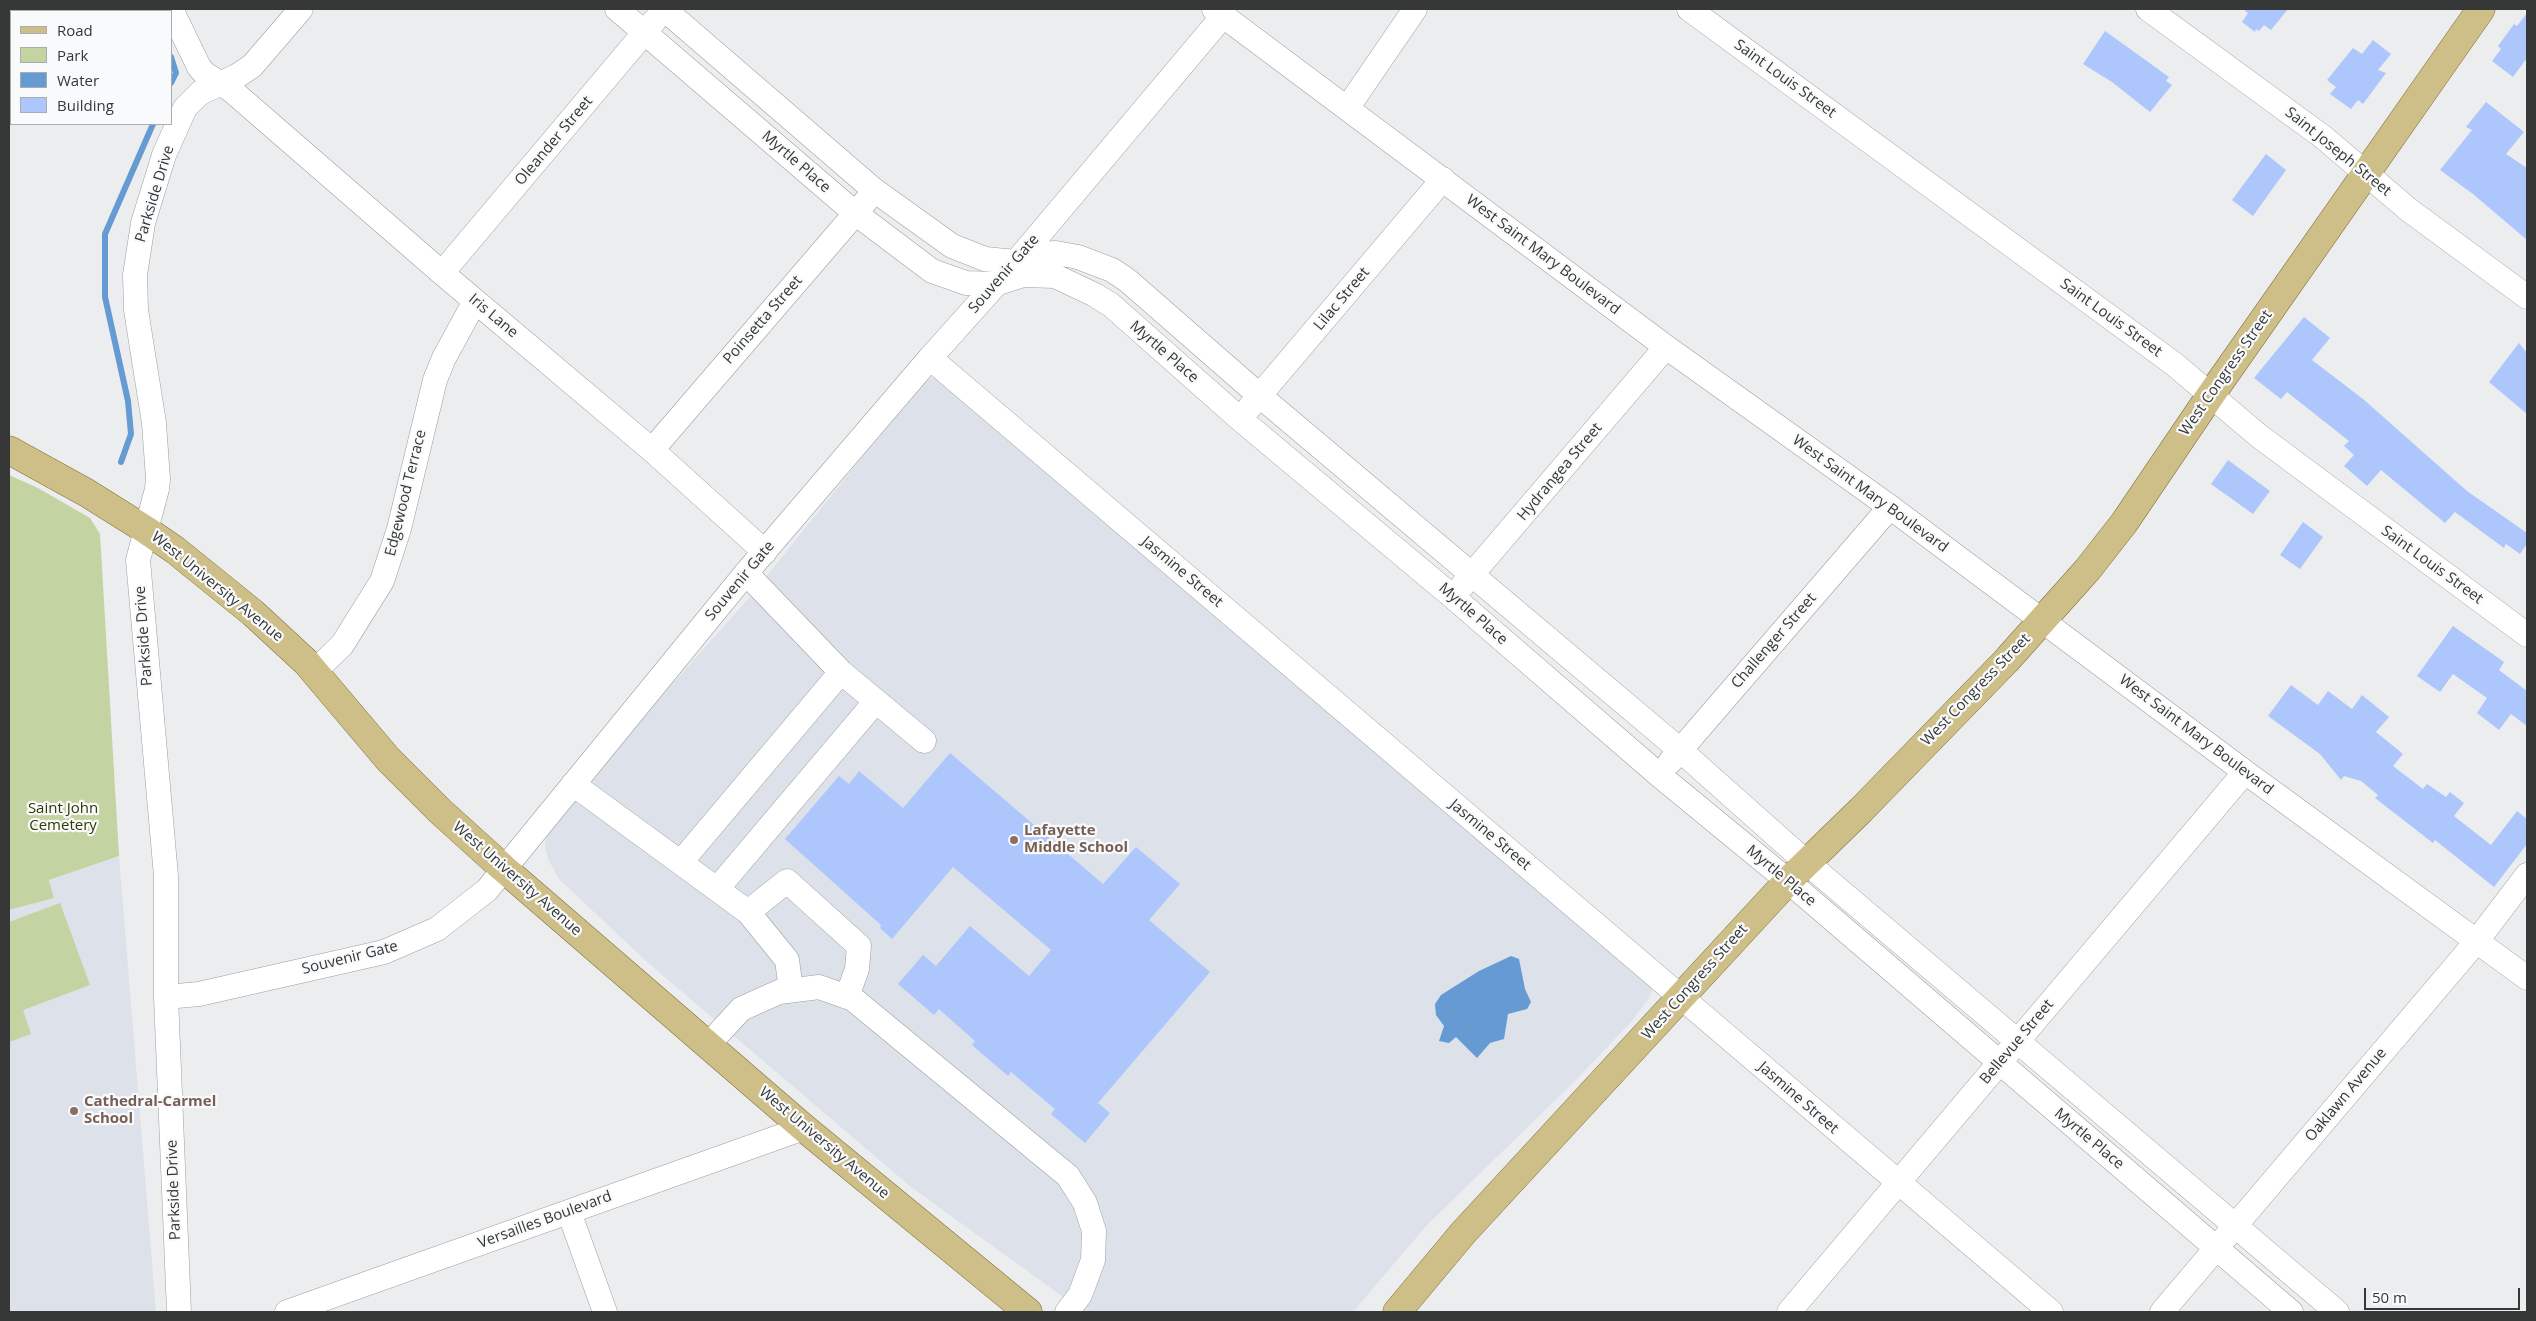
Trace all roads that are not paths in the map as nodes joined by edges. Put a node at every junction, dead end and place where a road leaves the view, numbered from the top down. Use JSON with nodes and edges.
{"nodes":[{"id":1,"x":301,"y":9,"type":"edge"},
{"id":2,"x":617,"y":9,"type":"edge"},
{"id":3,"x":664,"y":9,"type":"edge"},
{"id":4,"x":1415,"y":9,"type":"edge"},
{"id":5,"x":1689,"y":9,"type":"edge"},
{"id":6,"x":2148,"y":9,"type":"edge"},
{"id":7,"x":2481,"y":9,"type":"edge"},
{"id":8,"x":172,"y":11,"type":"edge"},
{"id":9,"x":1219,"y":12,"type":"edge"},
{"id":10,"x":644,"y":32,"type":"junction"},
{"id":11,"x":220,"y":84,"type":"junction"},
{"id":12,"x":1348,"y":107,"type":"junction"},
{"id":13,"x":2366,"y":173,"type":"junction"},
{"id":14,"x":1443,"y":180,"type":"junction"},
{"id":15,"x":874,"y":190,"type":"junction"},
{"id":16,"x":855,"y":213,"type":"junction"},
{"id":17,"x":1016,"y":262,"type":"junction"},
{"id":18,"x":442,"y":273,"type":"junction"},
{"id":19,"x":995,"y":284,"type":"junction"},
{"id":20,"x":2527,"y":297,"type":"edge"},
{"id":21,"x":475,"y":301,"type":"junction"},
{"id":22,"x":1666,"y":348,"type":"junction"},
{"id":23,"x":930,"y":358,"type":"junction"},
{"id":24,"x":1260,"y":396,"type":"junction"},
{"id":25,"x":2210,"y":396,"type":"junction"},
{"id":26,"x":1240,"y":418,"type":"junction"},
{"id":27,"x":9,"y":450,"type":"edge"},
{"id":28,"x":652,"y":450,"type":"junction"},
{"id":29,"x":1890,"y":507,"type":"junction"},
{"id":30,"x":146,"y":530,"type":"junction"},
{"id":31,"x":765,"y":552,"type":"junction"},
{"id":32,"x":746,"y":573,"type":"junction"},
{"id":33,"x":1472,"y":575,"type":"junction"},
{"id":34,"x":1453,"y":597,"type":"junction"},
{"id":35,"x":2042,"y":621,"type":"junction"},
{"id":36,"x":2527,"y":635,"type":"edge"},
{"id":37,"x":314,"y":672,"type":"junction"},
{"id":38,"x":841,"y":672,"type":"junction"},
{"id":39,"x":876,"y":701,"type":"junction"},
{"id":40,"x":924,"y":741,"type":"dead end"},
{"id":41,"x":1680,"y":750,"type":"junction"},
{"id":42,"x":2245,"y":772,"type":"junction"},
{"id":43,"x":1659,"y":775,"type":"junction"},
{"id":44,"x":573,"y":784,"type":"junction"},
{"id":45,"x":681,"y":862,"type":"junction"},
{"id":46,"x":503,"y":868,"type":"junction"},
{"id":47,"x":1797,"y":872,"type":"junction"},
{"id":48,"x":2527,"y":875,"type":"edge"},
{"id":49,"x":717,"y":889,"type":"junction"},
{"id":50,"x":748,"y":912,"type":"junction"},
{"id":51,"x":2476,"y":942,"type":"junction"},
{"id":52,"x":2527,"y":978,"type":"edge"},
{"id":53,"x":791,"y":990,"type":"junction"},
{"id":54,"x":166,"y":997,"type":"junction"},
{"id":55,"x":847,"y":997,"type":"junction"},
{"id":56,"x":1682,"y":997,"type":"junction"},
{"id":57,"x":2018,"y":1041,"type":"junction"},
{"id":58,"x":708,"y":1045,"type":"junction"},
{"id":59,"x":1999,"y":1064,"type":"junction"},
{"id":60,"x":804,"y":1128,"type":"junction"},
{"id":61,"x":1898,"y":1184,"type":"junction"},
{"id":62,"x":569,"y":1212,"type":"junction"},
{"id":63,"x":2235,"y":1226,"type":"junction"},
{"id":64,"x":2217,"y":1247,"type":"junction"},
{"id":65,"x":179,"y":1312,"type":"edge"},
{"id":66,"x":286,"y":1312,"type":"edge"},
{"id":67,"x":606,"y":1312,"type":"edge"},
{"id":68,"x":1028,"y":1312,"type":"edge"},
{"id":69,"x":1067,"y":1312,"type":"edge"},
{"id":70,"x":1397,"y":1312,"type":"edge"},
{"id":71,"x":1789,"y":1312,"type":"edge"},
{"id":72,"x":2050,"y":1312,"type":"edge"},
{"id":73,"x":2162,"y":1312,"type":"edge"},
{"id":74,"x":2291,"y":1312,"type":"edge"},
{"id":75,"x":2337,"y":1312,"type":"edge"}],
"edges":[{"from":1,"to":11,"type":"street","name":"Parkside Drive"},
{"from":2,"to":10,"type":"street","name":"Myrtle Place"},
{"from":3,"to":10,"type":"street","name":"Oleander Street"},
{"from":3,"to":15,"type":"street","name":"Myrtle Place"},
{"from":4,"to":12,"type":"street"},
{"from":5,"to":25,"type":"street","name":"Saint Louis Street"},
{"from":6,"to":13,"type":"street","name":"Saint Joseph Street"},
{"from":7,"to":13,"type":"main road","name":"West Congress Street"},
{"from":8,"to":11,"type":"street"},
{"from":9,"to":12,"type":"street","name":"West Saint Mary Boulevard"},
{"from":9,"to":17,"type":"street","name":"Souvenir Gate"},
{"from":10,"to":16,"type":"street","name":"Myrtle Place"},
{"from":10,"to":18,"type":"street","name":"Oleander Street"},
{"from":11,"to":18,"type":"street","name":"Iris Lane"},
{"from":11,"to":30,"type":"street","name":"Parkside Drive"},
{"from":12,"to":14,"type":"street","name":"West Saint Mary Boulevard"},
{"from":13,"to":20,"type":"street","name":"Saint Joseph Street"},
{"from":13,"to":25,"type":"main road","name":"West Congress Street"},
{"from":14,"to":22,"type":"street","name":"West Saint Mary Boulevard"},
{"from":14,"to":24,"type":"street","name":"Lilac Street"},
{"from":15,"to":16,"type":"street","name":"Poinsetta Street"},
{"from":15,"to":17,"type":"street","name":"Myrtle Place"},
{"from":16,"to":19,"type":"street","name":"Myrtle Place"},
{"from":16,"to":28,"type":"street","name":"Poinsetta Street"},
{"from":17,"to":19,"type":"street","name":"Souvenir Gate"},
{"from":17,"to":24,"type":"street","name":"Myrtle Place"},
{"from":18,"to":21,"type":"street","name":"Iris Lane"},
{"from":19,"to":23,"type":"street","name":"Souvenir Gate"},
{"from":19,"to":26,"type":"street","name":"Myrtle Place"},
{"from":21,"to":28,"type":"street","name":"Iris Lane"},
{"from":21,"to":37,"type":"street","name":"Edgewood Terrace"},
{"from":22,"to":29,"type":"street","name":"West Saint Mary Boulevard"},
{"from":22,"to":33,"type":"street","name":"Hydrangea Street"},
{"from":23,"to":31,"type":"street","name":"Souvenir Gate"},
{"from":23,"to":56,"type":"street","name":"Jasmine Street"},
{"from":24,"to":26,"type":"street","name":"Lilac Street"},
{"from":24,"to":33,"type":"street","name":"Myrtle Place"},
{"from":25,"to":35,"type":"main road","name":"West Congress Street"},
{"from":25,"to":36,"type":"street","name":"Saint Louis Street"},
{"from":26,"to":34,"type":"street","name":"Myrtle Place"},
{"from":27,"to":30,"type":"main road","name":"West University Avenue"},
{"from":28,"to":31,"type":"street","name":"Iris Lane"},
{"from":29,"to":35,"type":"street","name":"West Saint Mary Boulevard"},
{"from":29,"to":41,"type":"street","name":"Challenger Street"},
{"from":30,"to":37,"type":"main road","name":"West University Avenue"},
{"from":30,"to":54,"type":"street","name":"Parkside Drive"},
{"from":31,"to":32,"type":"street","name":"Souvenir Gate"},
{"from":32,"to":38,"type":"street"},
{"from":32,"to":44,"type":"street","name":"Souvenir Gate"},
{"from":33,"to":34,"type":"street","name":"Hydrangea Street"},
{"from":33,"to":41,"type":"street","name":"Myrtle Place"},
{"from":34,"to":43,"type":"street","name":"Myrtle Place"},
{"from":35,"to":42,"type":"street","name":"West Saint Mary Boulevard"},
{"from":35,"to":47,"type":"main road","name":"West Congress Street"},
{"from":37,"to":46,"type":"main road","name":"West University Avenue"},
{"from":38,"to":39,"type":"street"},
{"from":38,"to":45,"type":"street"},
{"from":39,"to":40,"type":"street"},
{"from":39,"to":49,"type":"street"},
{"from":41,"to":43,"type":"street","name":"Challenger Street"},
{"from":41,"to":47,"type":"street","name":"Myrtle Place"},
{"from":42,"to":51,"type":"street","name":"West Saint Mary Boulevard"},
{"from":42,"to":57,"type":"street","name":"Bellevue Street"},
{"from":43,"to":47,"type":"street","name":"Myrtle Place"},
{"from":44,"to":45,"type":"street"},
{"from":44,"to":46,"type":"street","name":"Souvenir Gate"},
{"from":45,"to":49,"type":"street"},
{"from":46,"to":54,"type":"street","name":"Souvenir Gate"},
{"from":46,"to":58,"type":"main road","name":"West University Avenue"},
{"from":47,"to":56,"type":"main road","name":"West Congress Street"},
{"from":47,"to":57,"type":"street","name":"Myrtle Place"},
{"from":47,"to":59,"type":"street","name":"Myrtle Place"},
{"from":48,"to":51,"type":"street","name":"Oaklawn Avenue"},
{"from":49,"to":50,"type":"street"},
{"from":50,"to":53,"type":"street"},
{"from":50,"to":55,"type":"street"},
{"from":51,"to":52,"type":"street","name":"West Saint Mary Boulevard"},
{"from":51,"to":63,"type":"street","name":"Oaklawn Avenue"},
{"from":53,"to":55,"type":"street"},
{"from":53,"to":58,"type":"street"},
{"from":54,"to":65,"type":"street","name":"Parkside Drive"},
{"from":55,"to":69,"type":"street"},
{"from":56,"to":61,"type":"street","name":"Jasmine Street"},
{"from":56,"to":70,"type":"main road","name":"West Congress Street"},
{"from":57,"to":59,"type":"street","name":"Bellevue Street"},
{"from":57,"to":63,"type":"street","name":"Myrtle Place"},
{"from":58,"to":60,"type":"main road","name":"West University Avenue"},
{"from":59,"to":61,"type":"street","name":"Bellevue Street"},
{"from":59,"to":64,"type":"street","name":"Myrtle Place"},
{"from":60,"to":62,"type":"street","name":"Versailles Boulevard"},
{"from":60,"to":68,"type":"main road","name":"West University Avenue"},
{"from":61,"to":71,"type":"street","name":"Bellevue Street"},
{"from":61,"to":72,"type":"street","name":"Jasmine Street"},
{"from":62,"to":66,"type":"street","name":"Versailles Boulevard"},
{"from":62,"to":67,"type":"street"},
{"from":63,"to":64,"type":"street","name":"Oaklawn Avenue"},
{"from":63,"to":75,"type":"street","name":"Myrtle Place"},
{"from":64,"to":73,"type":"street","name":"Oaklawn Avenue"},
{"from":64,"to":74,"type":"street","name":"Myrtle Place"}]}
